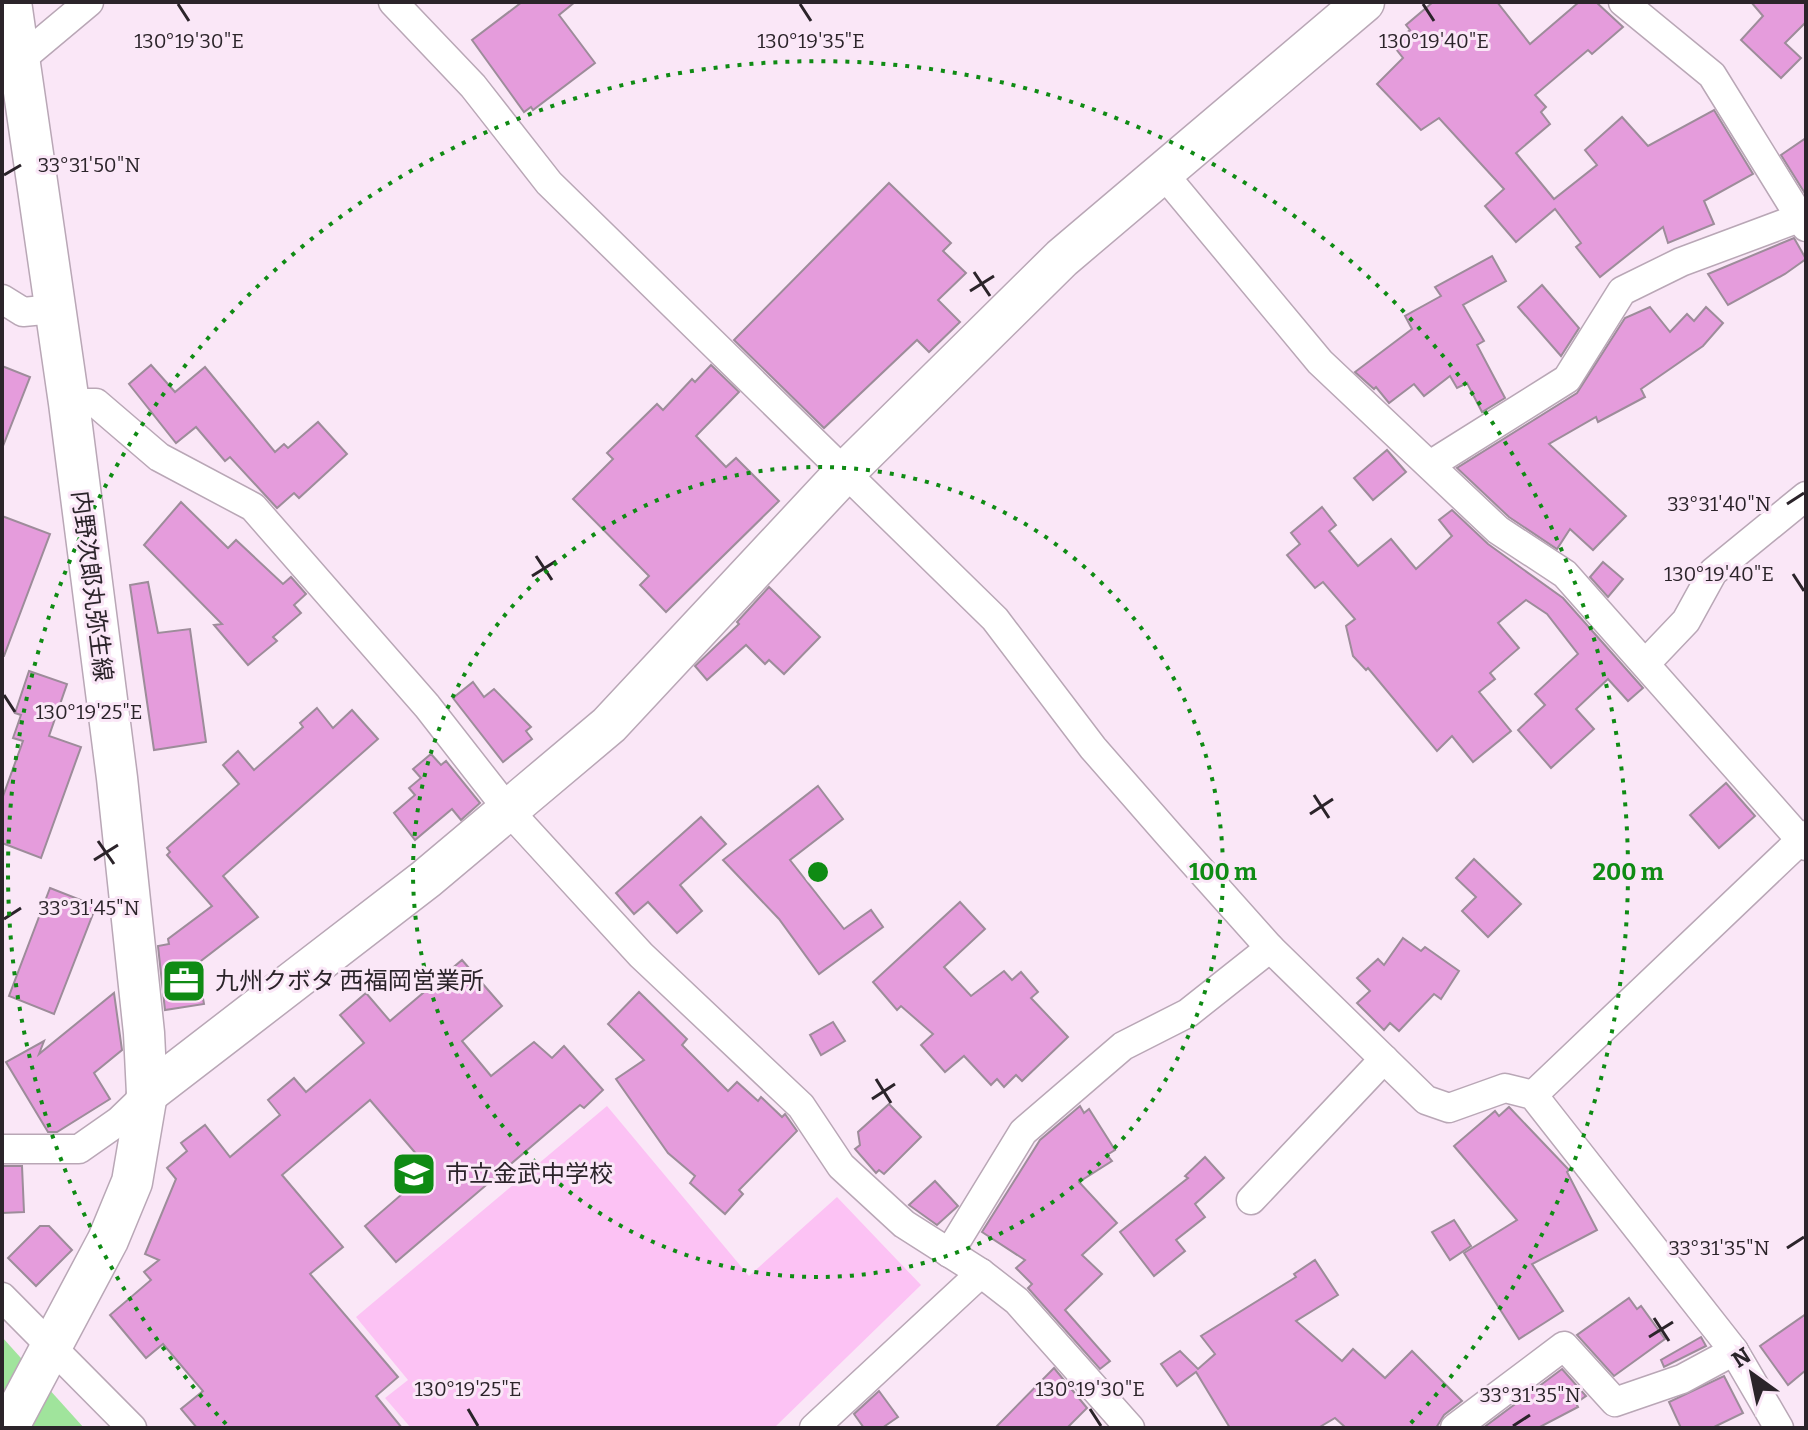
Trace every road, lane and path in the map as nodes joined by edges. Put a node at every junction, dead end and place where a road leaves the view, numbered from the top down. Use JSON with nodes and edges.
{"nodes":[{"id":1,"x":11,"y":2,"type":"edge"},
{"id":2,"x":89,"y":2,"type":"edge"},
{"id":3,"x":393,"y":2,"type":"edge"},
{"id":4,"x":1364,"y":2,"type":"edge"},
{"id":5,"x":1623,"y":2,"type":"edge"},
{"id":6,"x":11,"y":67,"type":"edge"},
{"id":7,"x":1162,"y":172,"type":"junction"},
{"id":8,"x":1802,"y":223,"type":"edge"},
{"id":9,"x":3,"y":302,"type":"edge"},
{"id":10,"x":54,"y":309,"type":"junction"},
{"id":11,"x":69,"y":403,"type":"junction"},
{"id":12,"x":1430,"y":465,"type":"junction"},
{"id":13,"x":846,"y":471,"type":"junction"},
{"id":14,"x":1806,"y":496,"type":"edge"},
{"id":15,"x":1646,"y":663,"type":"junction"},
{"id":16,"x":509,"y":811,"type":"junction"},
{"id":17,"x":1804,"y":841,"type":"edge"},
{"id":18,"x":1270,"y":948,"type":"junction"},
{"id":19,"x":1384,"y":1059,"type":"junction"},
{"id":20,"x":147,"y":1094,"type":"junction"},
{"id":21,"x":1533,"y":1095,"type":"junction"},
{"id":22,"x":2,"y":1149,"type":"edge"},
{"id":23,"x":1251,"y":1200,"type":"dead end"},
{"id":24,"x":949,"y":1253,"type":"junction"},
{"id":25,"x":981,"y":1273,"type":"junction"},
{"id":26,"x":2,"y":1297,"type":"edge"},
{"id":27,"x":51,"y":1343,"type":"junction"},
{"id":28,"x":1734,"y":1351,"type":"junction"},
{"id":29,"x":1124,"y":1427,"type":"edge"},
{"id":30,"x":8,"y":1428,"type":"edge"},
{"id":31,"x":132,"y":1428,"type":"edge"},
{"id":32,"x":814,"y":1428,"type":"edge"},
{"id":33,"x":1455,"y":1428,"type":"edge"},
{"id":34,"x":1779,"y":1428,"type":"edge"}],
"edges":[{"from":1,"to":6,"type":"street","name":"内野次郎丸弥生線"},
{"from":2,"to":6,"type":"street"},
{"from":3,"to":13,"type":"street"},
{"from":4,"to":7,"type":"street"},
{"from":5,"to":8,"type":"street"},
{"from":6,"to":10,"type":"street","name":"内野次郎丸弥生線"},
{"from":7,"to":12,"type":"street"},
{"from":7,"to":13,"type":"street"},
{"from":8,"to":12,"type":"street"},
{"from":9,"to":10,"type":"street"},
{"from":10,"to":11,"type":"street","name":"内野次郎丸弥生線"},
{"from":11,"to":16,"type":"street"},
{"from":11,"to":20,"type":"street","name":"内野次郎丸弥生線"},
{"from":12,"to":15,"type":"street"},
{"from":13,"to":16,"type":"street"},
{"from":13,"to":18,"type":"street"},
{"from":14,"to":15,"type":"street"},
{"from":15,"to":17,"type":"street"},
{"from":16,"to":20,"type":"street"},
{"from":16,"to":24,"type":"street"},
{"from":17,"to":21,"type":"street"},
{"from":18,"to":19,"type":"street"},
{"from":18,"to":24,"type":"street"},
{"from":19,"to":21,"type":"street"},
{"from":19,"to":23,"type":"street"},
{"from":20,"to":22,"type":"street"},
{"from":20,"to":27,"type":"street","name":"内野次郎丸弥生線"},
{"from":21,"to":28,"type":"street"},
{"from":24,"to":25,"type":"street"},
{"from":25,"to":29,"type":"street"},
{"from":25,"to":32,"type":"street"},
{"from":26,"to":27,"type":"street"},
{"from":27,"to":30,"type":"street","name":"内野次郎丸弥生線"},
{"from":27,"to":31,"type":"street"},
{"from":28,"to":33,"type":"street"},
{"from":28,"to":34,"type":"street"}]}
